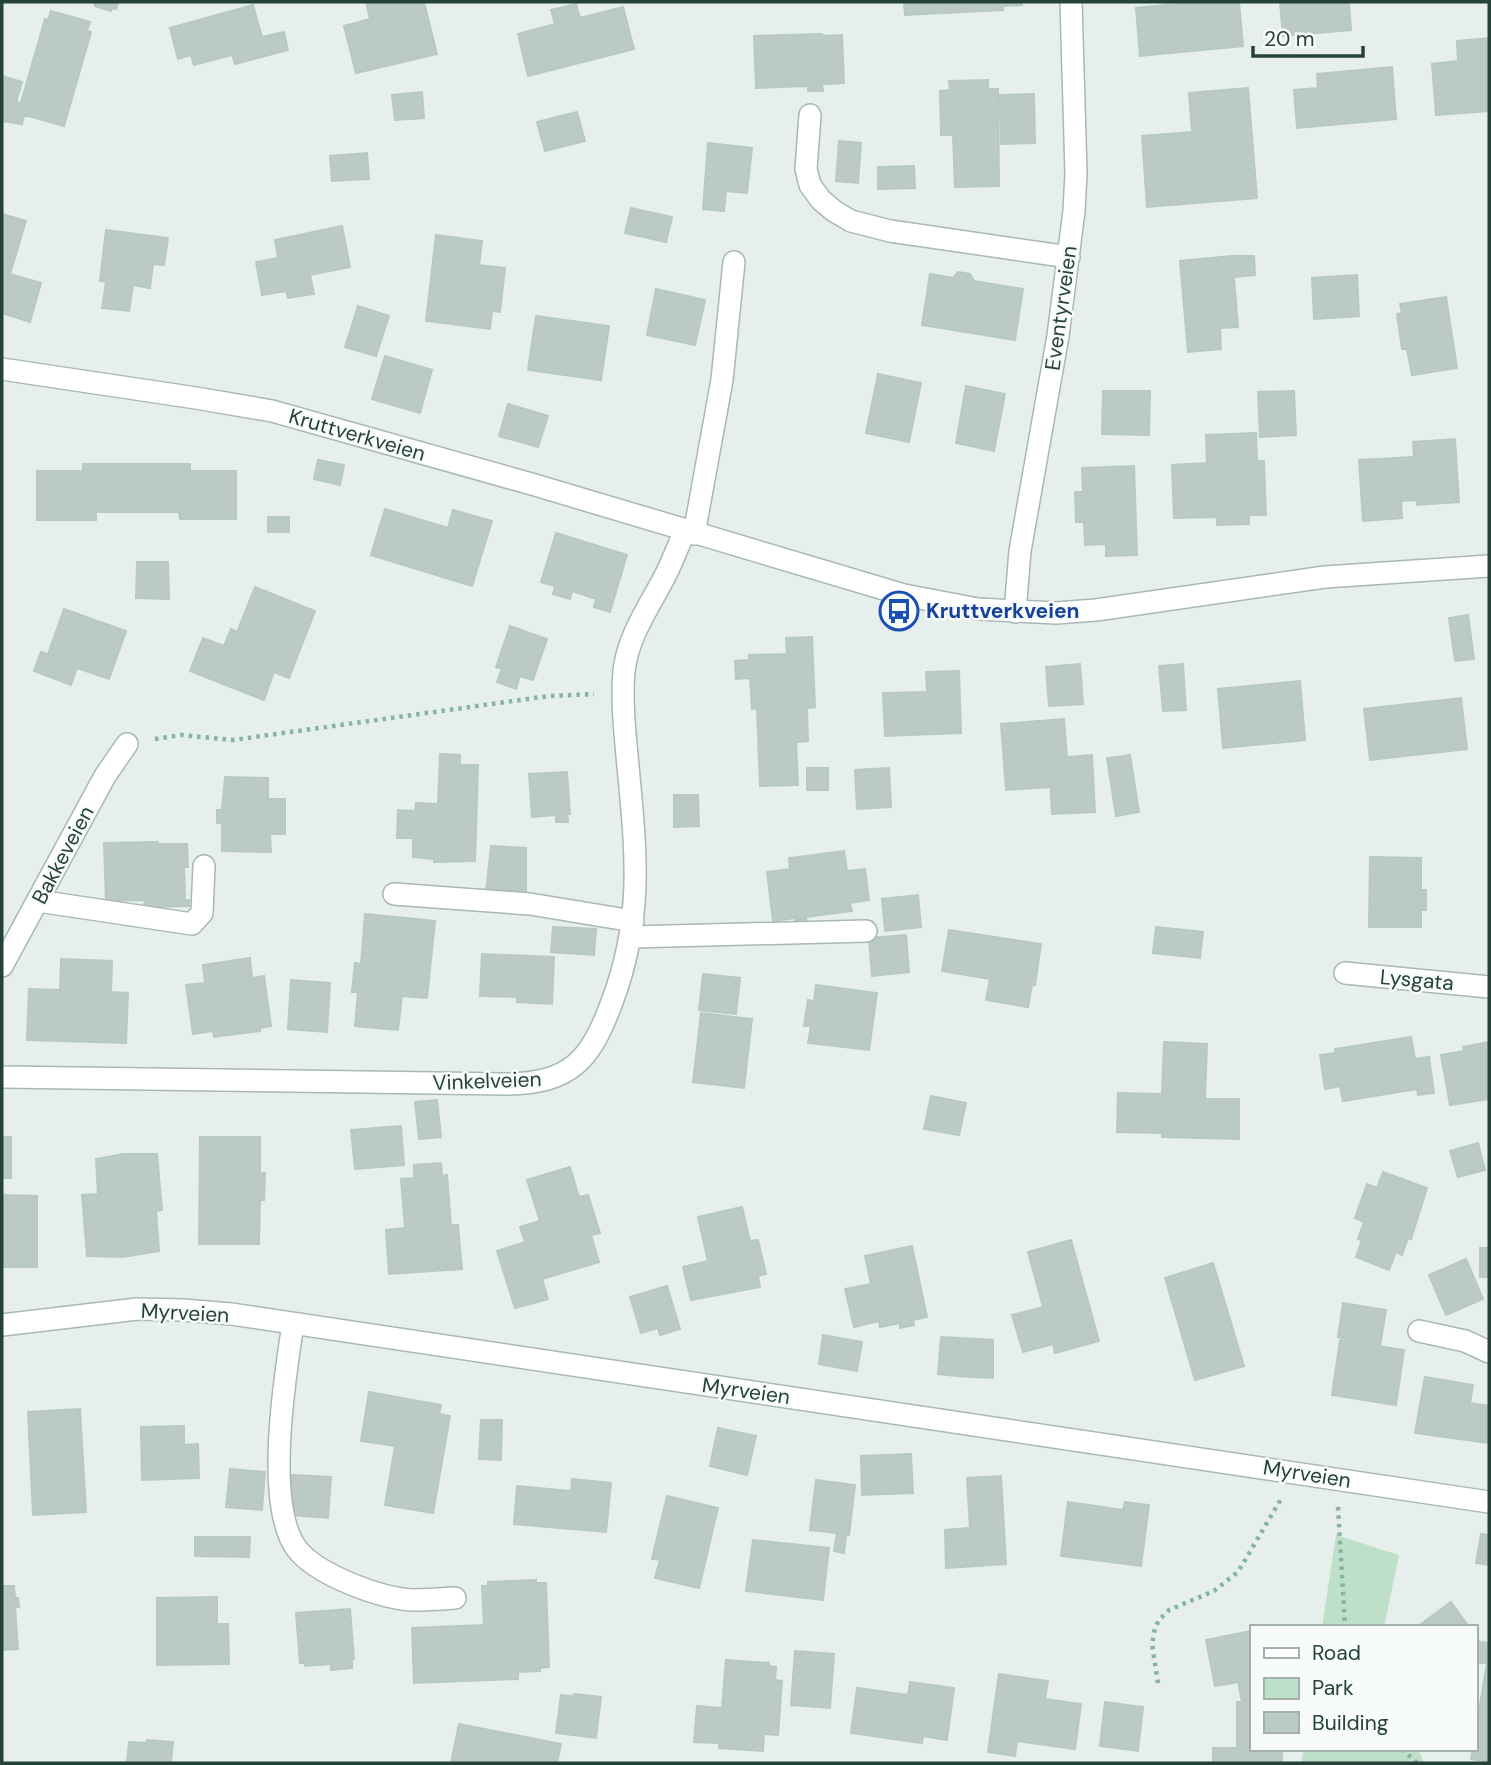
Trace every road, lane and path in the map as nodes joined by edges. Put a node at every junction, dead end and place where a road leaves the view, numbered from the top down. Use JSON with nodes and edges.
{"nodes":[{"id":1,"x":1071,"y":2,"type":"edge"},
{"id":2,"x":810,"y":116,"type":"dead end"},
{"id":3,"x":1069,"y":257,"type":"junction"},
{"id":4,"x":734,"y":262,"type":"dead end"},
{"id":5,"x":2,"y":369,"type":"edge"},
{"id":6,"x":689,"y":532,"type":"junction"},
{"id":7,"x":1489,"y":566,"type":"edge"},
{"id":8,"x":1015,"y":612,"type":"junction"},
{"id":9,"x":623,"y":693,"type":"junction"},
{"id":10,"x":127,"y":744,"type":"joint"},
{"id":11,"x":204,"y":866,"type":"dead end"},
{"id":12,"x":394,"y":894,"type":"dead end"},
{"id":13,"x":38,"y":901,"type":"junction"},
{"id":14,"x":632,"y":929,"type":"junction"},
{"id":15,"x":866,"y":931,"type":"dead end"},
{"id":16,"x":2,"y":966,"type":"edge"},
{"id":17,"x":1345,"y":973,"type":"dead end"},
{"id":18,"x":1489,"y":987,"type":"edge"},
{"id":19,"x":2,"y":1077,"type":"edge"},
{"id":20,"x":293,"y":1324,"type":"junction"},
{"id":21,"x":2,"y":1325,"type":"edge"},
{"id":22,"x":1419,"y":1331,"type":"dead end"},
{"id":23,"x":1489,"y":1352,"type":"edge"},
{"id":24,"x":1290,"y":1472,"type":"junction"},
{"id":25,"x":1336,"y":1478,"type":"junction"},
{"id":26,"x":1489,"y":1502,"type":"edge"},
{"id":27,"x":455,"y":1598,"type":"dead end"},
{"id":28,"x":1345,"y":1625,"type":"edge"},
{"id":29,"x":1158,"y":1683,"type":"dead end"},
{"id":30,"x":1404,"y":1751,"type":"edge"},
{"id":31,"x":1417,"y":1763,"type":"edge"}],
"edges":[{"from":1,"to":3,"type":"street","name":"Eventyrveien"},
{"from":2,"to":3,"type":"street"},
{"from":3,"to":8,"type":"street","name":"Eventyrveien"},
{"from":4,"to":6,"type":"street","name":"Vinkelveien"},
{"from":5,"to":6,"type":"street","name":"Kruttverkveien"},
{"from":6,"to":8,"type":"street","name":"Kruttverkveien"},
{"from":6,"to":9,"type":"street","name":"Vinkelveien"},
{"from":7,"to":8,"type":"street","name":"Kruttverkveien"},
{"from":9,"to":10,"type":"path"},
{"from":9,"to":14,"type":"street","name":"Vinkelveien"},
{"from":10,"to":13,"type":"street","name":"Bakkeveien"},
{"from":11,"to":13,"type":"street"},
{"from":12,"to":14,"type":"street"},
{"from":13,"to":16,"type":"street","name":"Bakkeveien"},
{"from":14,"to":15,"type":"street"},
{"from":14,"to":19,"type":"street","name":"Vinkelveien"},
{"from":17,"to":18,"type":"street","name":"Lysgata"},
{"from":20,"to":21,"type":"street","name":"Myrveien"},
{"from":20,"to":24,"type":"street","name":"Myrveien"},
{"from":20,"to":27,"type":"street"},
{"from":22,"to":23,"type":"street"},
{"from":24,"to":25,"type":"street","name":"Myrveien"},
{"from":24,"to":29,"type":"path"},
{"from":25,"to":26,"type":"street","name":"Myrveien"},
{"from":25,"to":28,"type":"path"},
{"from":30,"to":31,"type":"path"}]}
